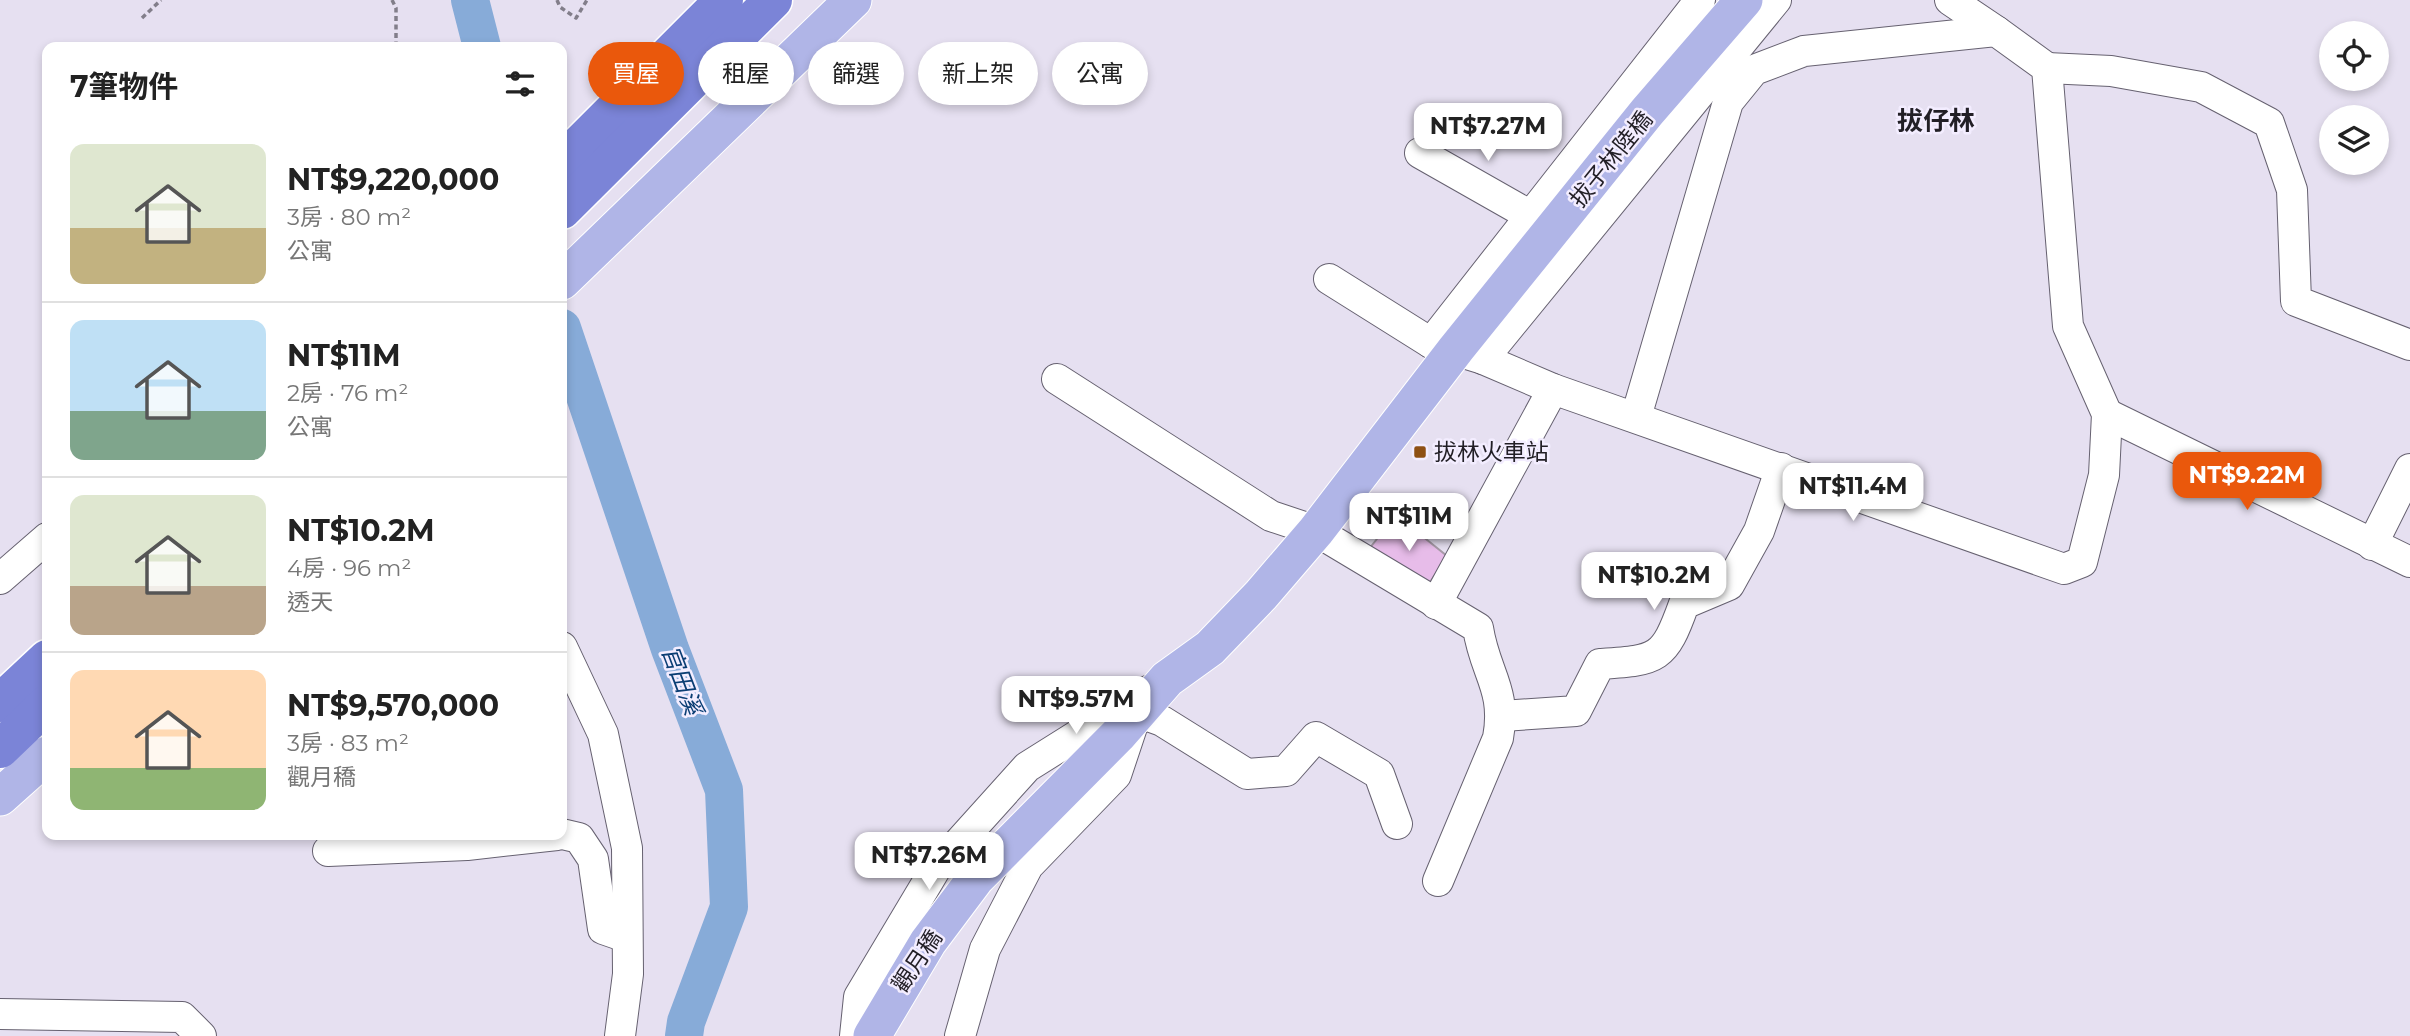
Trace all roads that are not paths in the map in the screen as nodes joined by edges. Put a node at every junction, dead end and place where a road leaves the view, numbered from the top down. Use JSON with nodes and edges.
{"nodes":[{"id":1,"x":724,"y":0,"type":"edge"},
{"id":2,"x":773,"y":0,"type":"edge"},
{"id":3,"x":853,"y":0,"type":"edge"},
{"id":4,"x":1700,"y":0,"type":"edge"},
{"id":5,"x":1744,"y":0,"type":"edge"},
{"id":6,"x":1776,"y":0,"type":"edge"},
{"id":7,"x":1950,"y":0,"type":"edge"},
{"id":8,"x":1996,"y":31,"type":"junction"},
{"id":9,"x":2047,"y":68,"type":"junction"},
{"id":10,"x":1420,"y":153,"type":"dead end"},
{"id":11,"x":567,"y":157,"type":"edge"},
{"id":12,"x":567,"y":205,"type":"edge"},
{"id":13,"x":1531,"y":216,"type":"junction"},
{"id":14,"x":567,"y":276,"type":"edge"},
{"id":15,"x":1329,"y":279,"type":"dead end"},
{"id":16,"x":2410,"y":345,"type":"edge"},
{"id":17,"x":1457,"y":350,"type":"junction"},
{"id":18,"x":1057,"y":379,"type":"dead end"},
{"id":19,"x":1553,"y":389,"type":"junction"},
{"id":20,"x":2107,"y":414,"type":"junction"},
{"id":21,"x":1636,"y":417,"type":"junction"},
{"id":22,"x":1782,"y":468,"type":"junction"},
{"id":23,"x":2410,"y":469,"type":"edge"},
{"id":24,"x":1316,"y":531,"type":"junction"},
{"id":25,"x":42,"y":542,"type":"edge"},
{"id":26,"x":2372,"y":545,"type":"junction"},
{"id":27,"x":2410,"y":562,"type":"edge"},
{"id":28,"x":0,"y":579,"type":"edge"},
{"id":29,"x":1436,"y":604,"type":"junction"},
{"id":30,"x":567,"y":658,"type":"edge"},
{"id":31,"x":42,"y":664,"type":"edge"},
{"id":32,"x":1167,"y":679,"type":"junction"},
{"id":33,"x":0,"y":704,"type":"edge"},
{"id":34,"x":42,"y":709,"type":"edge"},
{"id":35,"x":1138,"y":712,"type":"junction"},
{"id":36,"x":1502,"y":716,"type":"junction"},
{"id":37,"x":0,"y":748,"type":"edge"},
{"id":38,"x":42,"y":759,"type":"edge"},
{"id":39,"x":0,"y":797,"type":"edge"},
{"id":40,"x":1397,"y":824,"type":"dead end"},
{"id":41,"x":567,"y":835,"type":"edge"},
{"id":42,"x":509,"y":840,"type":"edge"},
{"id":43,"x":328,"y":851,"type":"dead end"},
{"id":44,"x":1438,"y":881,"type":"dead end"},
{"id":45,"x":626,"y":937,"type":"junction"},
{"id":46,"x":0,"y":1014,"type":"edge"},
{"id":47,"x":40,"y":1026,"type":"edge"},
{"id":48,"x":120,"y":1026,"type":"edge"},
{"id":49,"x":201,"y":1036,"type":"edge"},
{"id":50,"x":620,"y":1036,"type":"edge"},
{"id":51,"x":855,"y":1036,"type":"edge"},
{"id":52,"x":872,"y":1036,"type":"edge"},
{"id":53,"x":960,"y":1036,"type":"edge"}],
"edges":[{"from":1,"to":11,"type":"highway"},
{"from":2,"to":12,"type":"highway"},
{"from":3,"to":14,"type":"main road"},
{"from":4,"to":13,"type":"street"},
{"from":5,"to":17,"type":"main road","name":"拔子林陸橋"},
{"from":6,"to":17,"type":"street"},
{"from":7,"to":8,"type":"street"},
{"from":8,"to":9,"type":"street"},
{"from":8,"to":21,"type":"street"},
{"from":9,"to":16,"type":"street"},
{"from":9,"to":20,"type":"street"},
{"from":10,"to":13,"type":"street"},
{"from":13,"to":17,"type":"street"},
{"from":15,"to":17,"type":"street"},
{"from":17,"to":19,"type":"street"},
{"from":17,"to":24,"type":"main road","name":"拔子林陸橋"},
{"from":18,"to":24,"type":"street"},
{"from":19,"to":21,"type":"street"},
{"from":19,"to":29,"type":"street"},
{"from":20,"to":22,"type":"street"},
{"from":20,"to":26,"type":"street"},
{"from":21,"to":22,"type":"street"},
{"from":22,"to":36,"type":"street"},
{"from":23,"to":26,"type":"street"},
{"from":24,"to":29,"type":"street"},
{"from":24,"to":32,"type":"main road","name":"觀月穚"},
{"from":25,"to":28,"type":"street"},
{"from":26,"to":27,"type":"street"},
{"from":29,"to":36,"type":"street"},
{"from":30,"to":45,"type":"street"},
{"from":31,"to":33,"type":"highway"},
{"from":32,"to":35,"type":"main road","name":"觀月穚"},
{"from":32,"to":51,"type":"street"},
{"from":34,"to":37,"type":"highway"},
{"from":35,"to":40,"type":"street"},
{"from":35,"to":52,"type":"main road","name":"觀月穚"},
{"from":35,"to":53,"type":"street"},
{"from":36,"to":44,"type":"street"},
{"from":38,"to":39,"type":"main road"},
{"from":41,"to":45,"type":"street"},
{"from":42,"to":43,"type":"street"},
{"from":45,"to":50,"type":"street"},
{"from":46,"to":47,"type":"street"},
{"from":47,"to":48,"type":"street"},
{"from":48,"to":49,"type":"street"}]}
